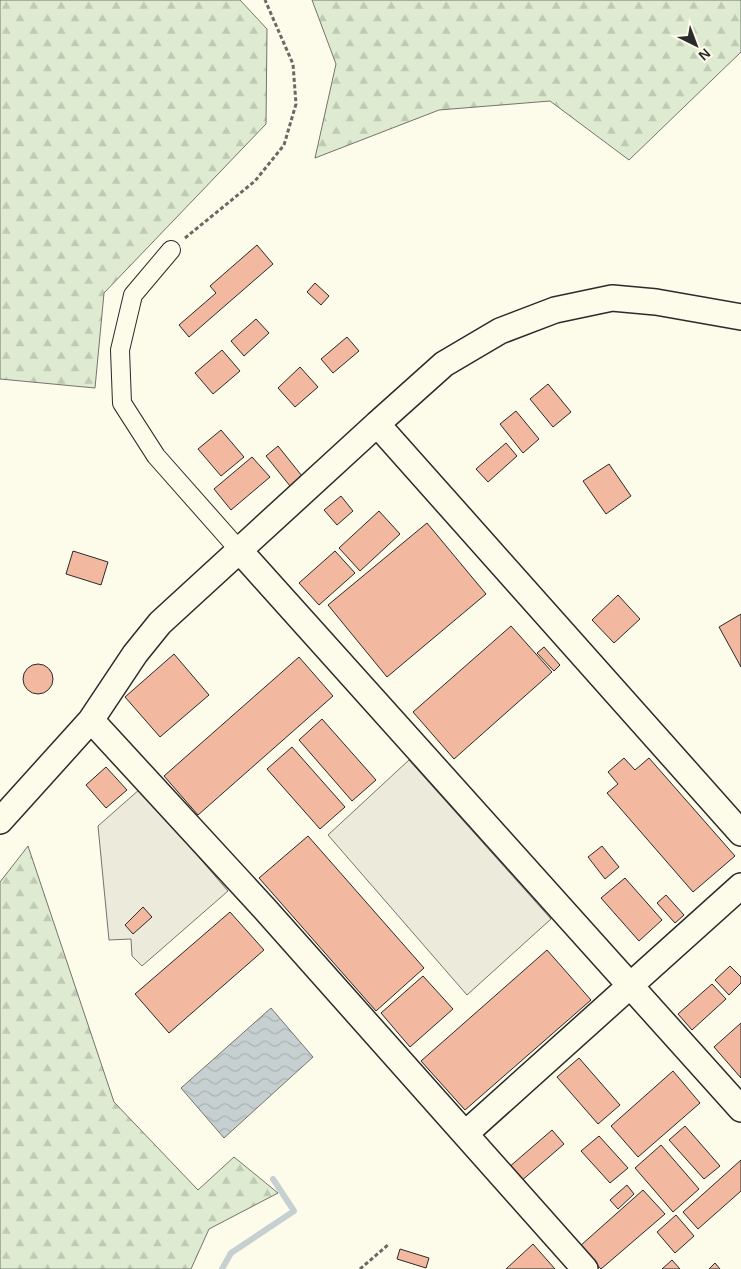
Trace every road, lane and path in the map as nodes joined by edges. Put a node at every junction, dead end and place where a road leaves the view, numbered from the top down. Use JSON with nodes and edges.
{"nodes":[{"id":1,"x":265,"y":0,"type":"edge"},
{"id":2,"x":171,"y":250,"type":"joint"},
{"id":3,"x":741,"y":317,"type":"edge"},
{"id":4,"x":377,"y":424,"type":"junction"},
{"id":5,"x":240,"y":551,"type":"junction"},
{"id":6,"x":91,"y":720,"type":"junction"},
{"id":7,"x":0,"y":821,"type":"edge"},
{"id":8,"x":741,"y":833,"type":"edge"},
{"id":9,"x":741,"y":886,"type":"edge"},
{"id":10,"x":630,"y":984,"type":"junction"},
{"id":11,"x":741,"y":1109,"type":"edge"},
{"id":12,"x":465,"y":1134,"type":"junction"},
{"id":13,"x":390,"y":1244,"type":"dead end"},
{"id":14,"x":360,"y":1269,"type":"edge"},
{"id":15,"x":585,"y":1269,"type":"edge"}],
"edges":[{"from":1,"to":2,"type":"path"},
{"from":2,"to":5,"type":"street"},
{"from":3,"to":4,"type":"street"},
{"from":4,"to":5,"type":"street"},
{"from":4,"to":8,"type":"street"},
{"from":5,"to":6,"type":"street"},
{"from":5,"to":10,"type":"street"},
{"from":6,"to":7,"type":"street"},
{"from":6,"to":12,"type":"street"},
{"from":9,"to":10,"type":"street"},
{"from":10,"to":11,"type":"street"},
{"from":10,"to":12,"type":"street"},
{"from":12,"to":15,"type":"street"},
{"from":13,"to":14,"type":"path"}]}
